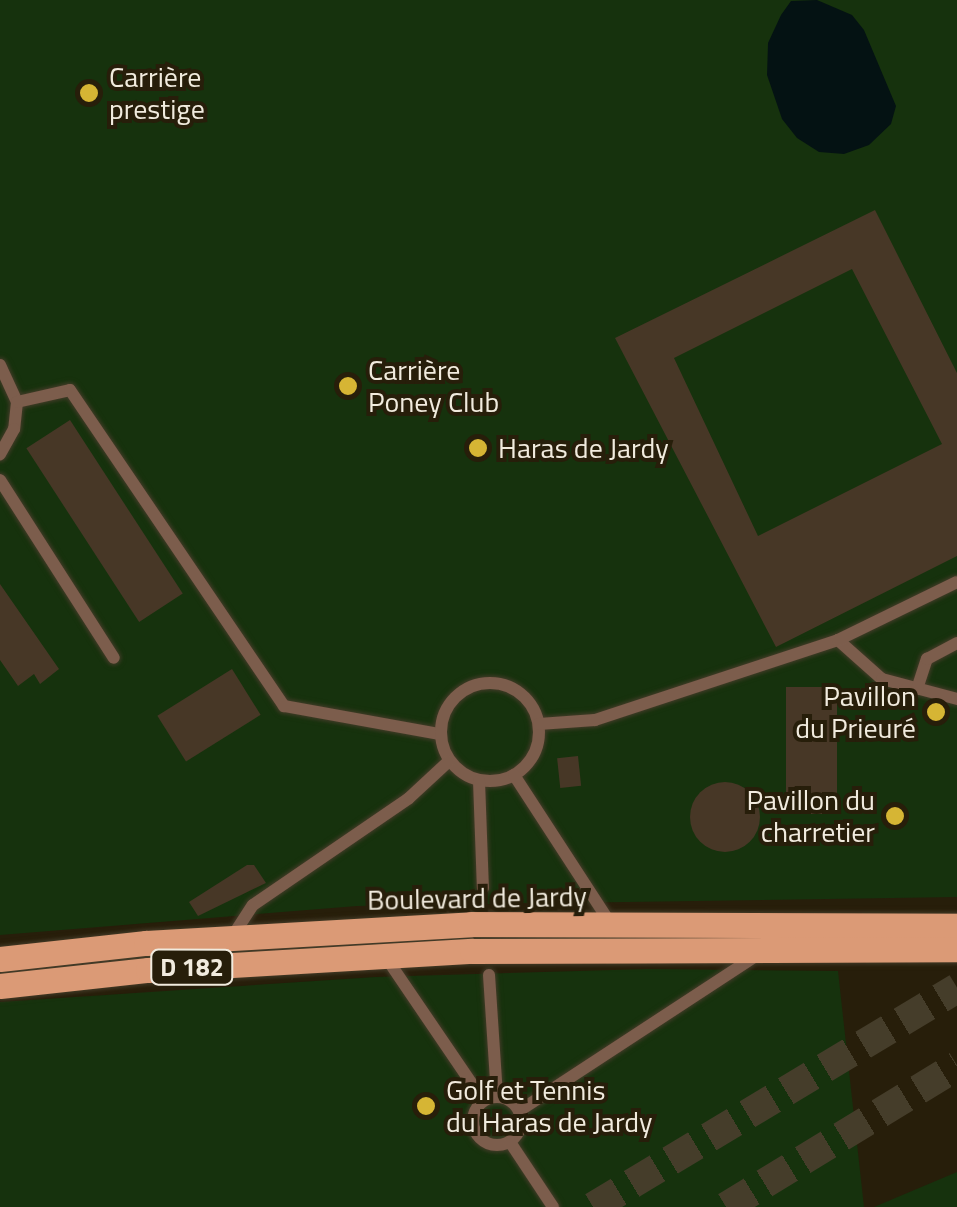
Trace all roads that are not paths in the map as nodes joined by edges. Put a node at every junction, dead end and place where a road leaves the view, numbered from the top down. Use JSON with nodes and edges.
{"nodes":[{"id":1,"x":0,"y":365,"type":"edge"},
{"id":2,"x":17,"y":402,"type":"junction"},
{"id":3,"x":0,"y":454,"type":"edge"},
{"id":4,"x":0,"y":480,"type":"edge"},
{"id":5,"x":957,"y":582,"type":"edge"},
{"id":6,"x":838,"y":640,"type":"junction"},
{"id":7,"x":957,"y":643,"type":"edge"},
{"id":8,"x":114,"y":658,"type":"dead end"},
{"id":9,"x":917,"y":689,"type":"junction"},
{"id":10,"x":957,"y":700,"type":"edge"},
{"id":11,"x":539,"y":724,"type":"junction"},
{"id":12,"x":440,"y":734,"type":"junction"},
{"id":13,"x":450,"y":760,"type":"junction"},
{"id":14,"x":514,"y":775,"type":"junction"},
{"id":15,"x":479,"y":780,"type":"junction"},
{"id":16,"x":483,"y":888,"type":"dead end"},
{"id":17,"x":612,"y":925,"type":"junction"},
{"id":18,"x":957,"y":926,"type":"edge"},
{"id":19,"x":231,"y":938,"type":"junction"},
{"id":20,"x":957,"y":949,"type":"edge"},
{"id":21,"x":764,"y":951,"type":"junction"},
{"id":22,"x":384,"y":956,"type":"junction"},
{"id":23,"x":0,"y":959,"type":"edge"},
{"id":24,"x":489,"y":975,"type":"dead end"},
{"id":25,"x":0,"y":986,"type":"edge"},
{"id":26,"x":490,"y":1098,"type":"junction"},
{"id":27,"x":519,"y":1111,"type":"junction"},
{"id":28,"x":510,"y":1142,"type":"junction"},
{"id":29,"x":553,"y":1207,"type":"edge"}],
"edges":[{"from":1,"to":2,"type":"lane"},
{"from":2,"to":3,"type":"lane"},
{"from":2,"to":12,"type":"lane"},
{"from":4,"to":8,"type":"lane"},
{"from":5,"to":6,"type":"lane"},
{"from":6,"to":9,"type":"lane"},
{"from":6,"to":11,"type":"lane"},
{"from":7,"to":9,"type":"lane"},
{"from":9,"to":10,"type":"lane"},
{"from":11,"to":12,"type":"lane"},
{"from":11,"to":14,"type":"lane"},
{"from":12,"to":13,"type":"lane"},
{"from":13,"to":15,"type":"lane"},
{"from":13,"to":19,"type":"lane"},
{"from":14,"to":15,"type":"lane"},
{"from":14,"to":17,"type":"lane"},
{"from":15,"to":16,"type":"lane"},
{"from":17,"to":18,"type":"main road","name":"Boulevard de Jardy","number":"D 182"},
{"from":17,"to":19,"type":"main road","name":"Boulevard de Jardy","number":"D 182"},
{"from":19,"to":23,"type":"main road","name":"Boulevard de Jardy","number":"D 182"},
{"from":20,"to":21,"type":"main road","name":"Boulevard de Jardy","number":"D 182"},
{"from":21,"to":22,"type":"main road","name":"Boulevard de Jardy","number":"D 182"},
{"from":21,"to":27,"type":"lane"},
{"from":22,"to":25,"type":"main road","name":"Boulevard de Jardy","number":"D 182"},
{"from":22,"to":26,"type":"lane"},
{"from":24,"to":26,"type":"lane"},
{"from":26,"to":27,"type":"lane"},
{"from":26,"to":28,"type":"lane"},
{"from":27,"to":28,"type":"lane"},
{"from":28,"to":29,"type":"lane"}]}
